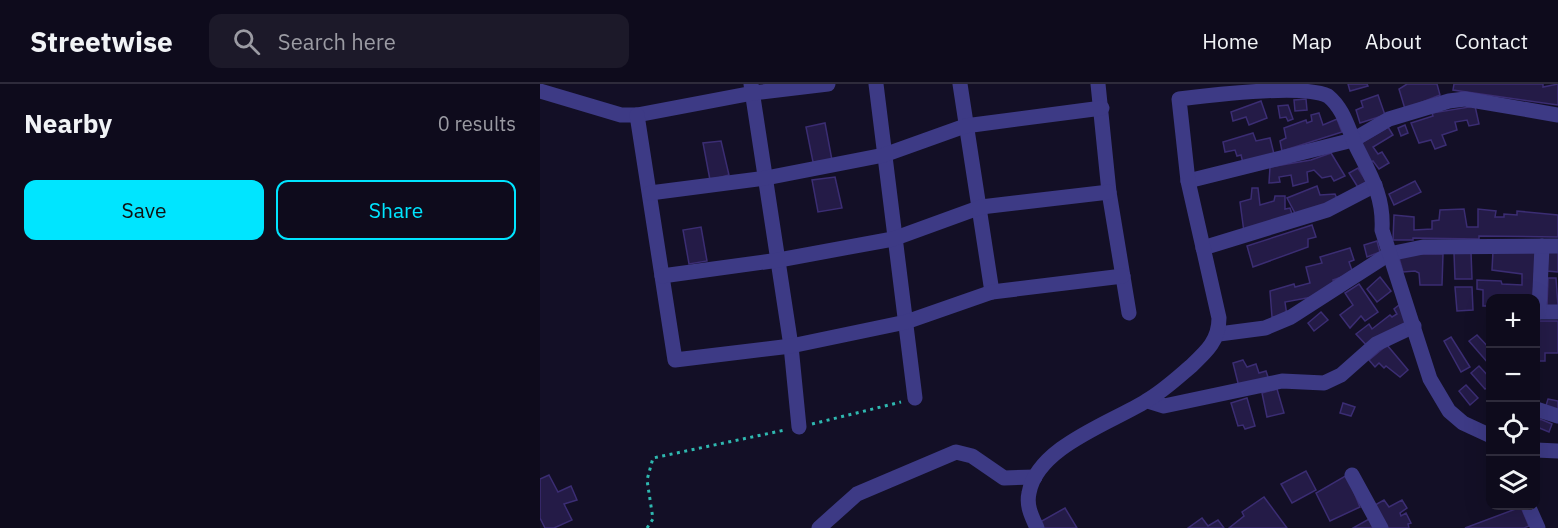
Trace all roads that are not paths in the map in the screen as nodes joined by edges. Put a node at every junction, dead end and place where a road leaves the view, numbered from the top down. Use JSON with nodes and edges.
{"nodes":[{"id":1,"x":828,"y":84,"type":"edge"},
{"id":2,"x":876,"y":84,"type":"edge"},
{"id":3,"x":960,"y":84,"type":"edge"},
{"id":4,"x":1098,"y":84,"type":"edge"},
{"id":5,"x":752,"y":89,"type":"edge"},
{"id":6,"x":540,"y":91,"type":"edge"},
{"id":7,"x":1102,"y":108,"type":"junction"},
{"id":8,"x":1558,"y":115,"type":"edge"},
{"id":9,"x":638,"y":116,"type":"junction"},
{"id":10,"x":965,"y":126,"type":"junction"},
{"id":11,"x":1353,"y":140,"type":"junction"},
{"id":12,"x":884,"y":156,"type":"junction"},
{"id":13,"x":766,"y":178,"type":"junction"},
{"id":14,"x":1188,"y":181,"type":"junction"},
{"id":15,"x":1375,"y":185,"type":"junction"},
{"id":16,"x":1109,"y":192,"type":"junction"},
{"id":17,"x":650,"y":193,"type":"junction"},
{"id":18,"x":981,"y":207,"type":"junction"},
{"id":19,"x":893,"y":239,"type":"junction"},
{"id":20,"x":1542,"y":246,"type":"junction"},
{"id":21,"x":1558,"y":246,"type":"edge"},
{"id":22,"x":1203,"y":248,"type":"junction"},
{"id":23,"x":1389,"y":255,"type":"junction"},
{"id":24,"x":779,"y":260,"type":"junction"},
{"id":25,"x":662,"y":276,"type":"junction"},
{"id":26,"x":1123,"y":276,"type":"junction"},
{"id":27,"x":993,"y":292,"type":"junction"},
{"id":28,"x":1538,"y":294,"type":"edge"},
{"id":29,"x":1540,"y":312,"type":"edge"},
{"id":30,"x":1558,"y":312,"type":"edge"},
{"id":31,"x":1129,"y":313,"type":"dead end"},
{"id":32,"x":906,"y":322,"type":"junction"},
{"id":33,"x":1414,"y":326,"type":"junction"},
{"id":34,"x":1219,"y":334,"type":"junction"},
{"id":35,"x":791,"y":346,"type":"junction"},
{"id":36,"x":915,"y":398,"type":"road end"},
{"id":37,"x":1148,"y":401,"type":"junction"},
{"id":38,"x":1540,"y":410,"type":"edge"},
{"id":39,"x":1558,"y":416,"type":"edge"},
{"id":40,"x":799,"y":427,"type":"road end"},
{"id":41,"x":1486,"y":434,"type":"edge"},
{"id":42,"x":1540,"y":450,"type":"edge"},
{"id":43,"x":1558,"y":451,"type":"edge"},
{"id":44,"x":1352,"y":476,"type":"dead end"},
{"id":45,"x":1035,"y":477,"type":"junction"},
{"id":46,"x":1530,"y":510,"type":"dead end"},
{"id":47,"x":819,"y":528,"type":"edge"},
{"id":48,"x":1037,"y":528,"type":"edge"},
{"id":49,"x":1381,"y":528,"type":"edge"},
{"id":50,"x":1538,"y":528,"type":"edge"}],
"edges":[{"from":1,"to":5,"type":"street"},
{"from":2,"to":12,"type":"street"},
{"from":3,"to":10,"type":"street"},
{"from":4,"to":7,"type":"street"},
{"from":5,"to":9,"type":"street"},
{"from":5,"to":13,"type":"street"},
{"from":6,"to":9,"type":"street"},
{"from":7,"to":10,"type":"street"},
{"from":7,"to":16,"type":"street"},
{"from":8,"to":11,"type":"street"},
{"from":9,"to":17,"type":"street"},
{"from":10,"to":12,"type":"street"},
{"from":10,"to":18,"type":"street"},
{"from":11,"to":14,"type":"street"},
{"from":11,"to":14,"type":"street"},
{"from":11,"to":15,"type":"street"},
{"from":12,"to":13,"type":"street"},
{"from":12,"to":19,"type":"street"},
{"from":13,"to":17,"type":"street"},
{"from":13,"to":24,"type":"street"},
{"from":14,"to":22,"type":"street"},
{"from":15,"to":22,"type":"street"},
{"from":15,"to":23,"type":"street"},
{"from":16,"to":18,"type":"street"},
{"from":16,"to":26,"type":"street"},
{"from":17,"to":25,"type":"street"},
{"from":18,"to":19,"type":"street"},
{"from":18,"to":27,"type":"street"},
{"from":19,"to":24,"type":"street"},
{"from":19,"to":32,"type":"street"},
{"from":20,"to":21,"type":"street"},
{"from":20,"to":23,"type":"street"},
{"from":20,"to":28,"type":"street"},
{"from":22,"to":34,"type":"street"},
{"from":23,"to":33,"type":"street"},
{"from":23,"to":34,"type":"street"},
{"from":24,"to":25,"type":"street"},
{"from":24,"to":35,"type":"street"},
{"from":25,"to":35,"type":"street"},
{"from":26,"to":27,"type":"street"},
{"from":26,"to":31,"type":"street"},
{"from":27,"to":32,"type":"street"},
{"from":29,"to":30,"type":"street"},
{"from":32,"to":35,"type":"street"},
{"from":32,"to":36,"type":"street"},
{"from":33,"to":37,"type":"street"},
{"from":33,"to":41,"type":"street"},
{"from":34,"to":37,"type":"street"},
{"from":35,"to":40,"type":"street"},
{"from":37,"to":45,"type":"street"},
{"from":38,"to":39,"type":"street"},
{"from":42,"to":43,"type":"street"},
{"from":44,"to":49,"type":"street"},
{"from":45,"to":47,"type":"street"},
{"from":45,"to":48,"type":"street"},
{"from":46,"to":50,"type":"street"}]}
